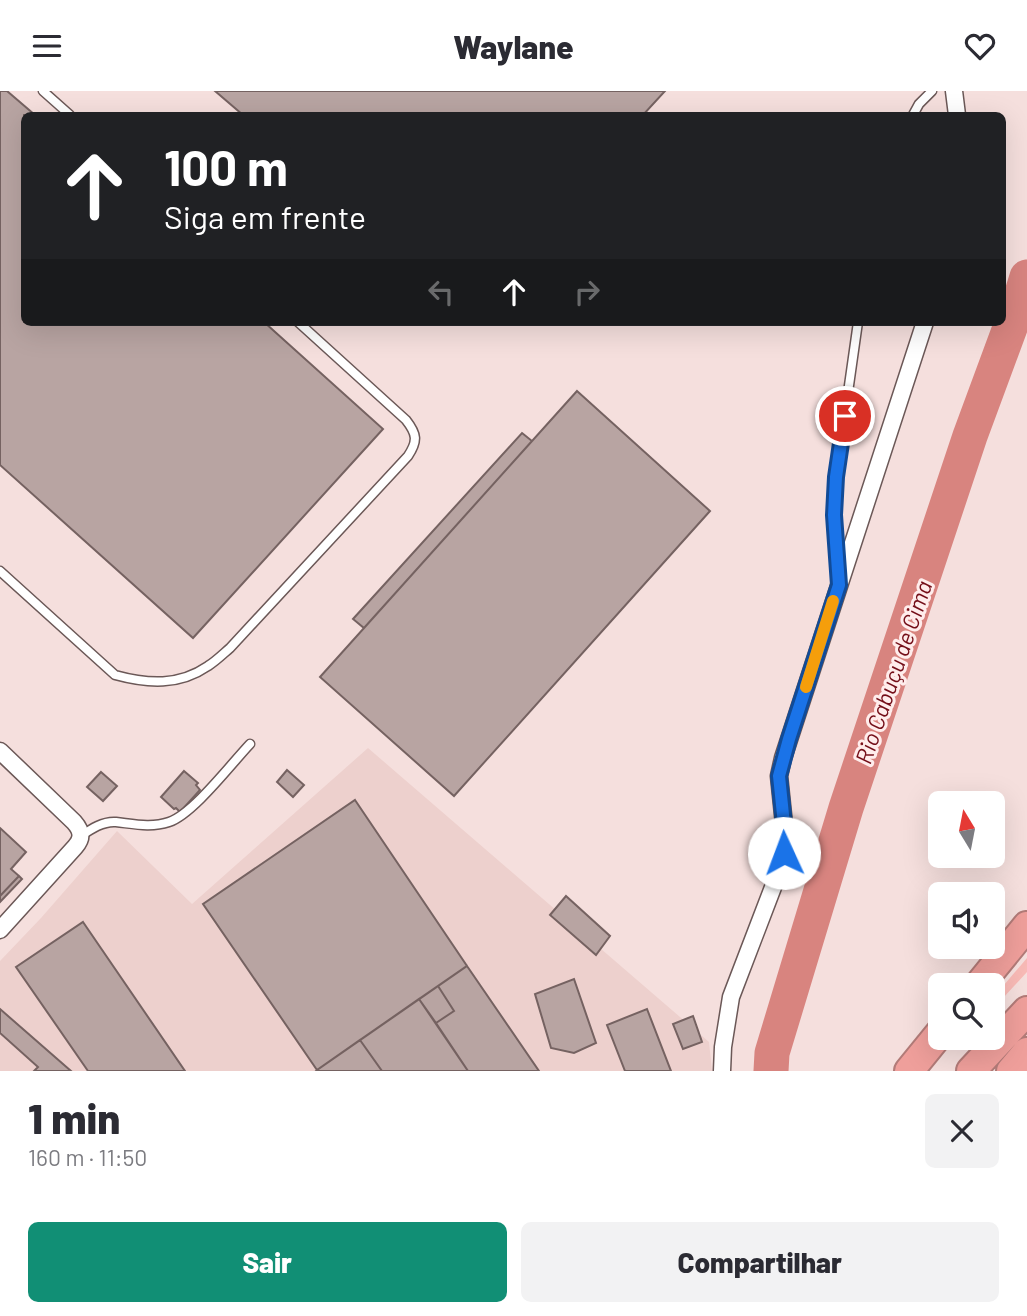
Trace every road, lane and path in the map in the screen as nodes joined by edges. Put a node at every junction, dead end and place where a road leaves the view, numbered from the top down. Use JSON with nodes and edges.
{"nodes":[{"id":1,"x":43,"y":91,"type":"edge"},
{"id":2,"x":932,"y":91,"type":"edge"},
{"id":3,"x":954,"y":91,"type":"edge"},
{"id":4,"x":67,"y":112,"type":"edge"},
{"id":5,"x":915,"y":112,"type":"edge"},
{"id":6,"x":957,"y":112,"type":"edge"},
{"id":7,"x":302,"y":326,"type":"edge"},
{"id":8,"x":857,"y":326,"type":"edge"},
{"id":9,"x":924,"y":326,"type":"edge"},
{"id":10,"x":0,"y":571,"type":"edge"},
{"id":11,"x":839,"y":585,"type":"junction"},
{"id":12,"x":250,"y":744,"type":"dead end"},
{"id":13,"x":0,"y":751,"type":"edge"},
{"id":14,"x":81,"y":836,"type":"junction"},
{"id":15,"x":1027,"y":926,"type":"edge"},
{"id":16,"x":0,"y":930,"type":"edge"},
{"id":17,"x":989,"y":973,"type":"edge"},
{"id":18,"x":1027,"y":1011,"type":"edge"},
{"id":19,"x":928,"y":1048,"type":"edge"},
{"id":20,"x":1027,"y":1052,"type":"edge"},
{"id":21,"x":722,"y":1071,"type":"edge"},
{"id":22,"x":909,"y":1071,"type":"edge"},
{"id":23,"x":971,"y":1071,"type":"edge"},
{"id":24,"x":1011,"y":1071,"type":"edge"}],
"edges":[{"from":1,"to":4,"type":"lane"},
{"from":2,"to":5,"type":"lane"},
{"from":3,"to":6,"type":"street"},
{"from":7,"to":10,"type":"lane"},
{"from":8,"to":11,"type":"lane"},
{"from":9,"to":11,"type":"street"},
{"from":11,"to":21,"type":"street"},
{"from":12,"to":14,"type":"lane"},
{"from":13,"to":14,"type":"street"},
{"from":14,"to":16,"type":"street"},
{"from":15,"to":17,"type":"highway"},
{"from":18,"to":23,"type":"highway"},
{"from":19,"to":22,"type":"highway"},
{"from":20,"to":24,"type":"highway"}]}
